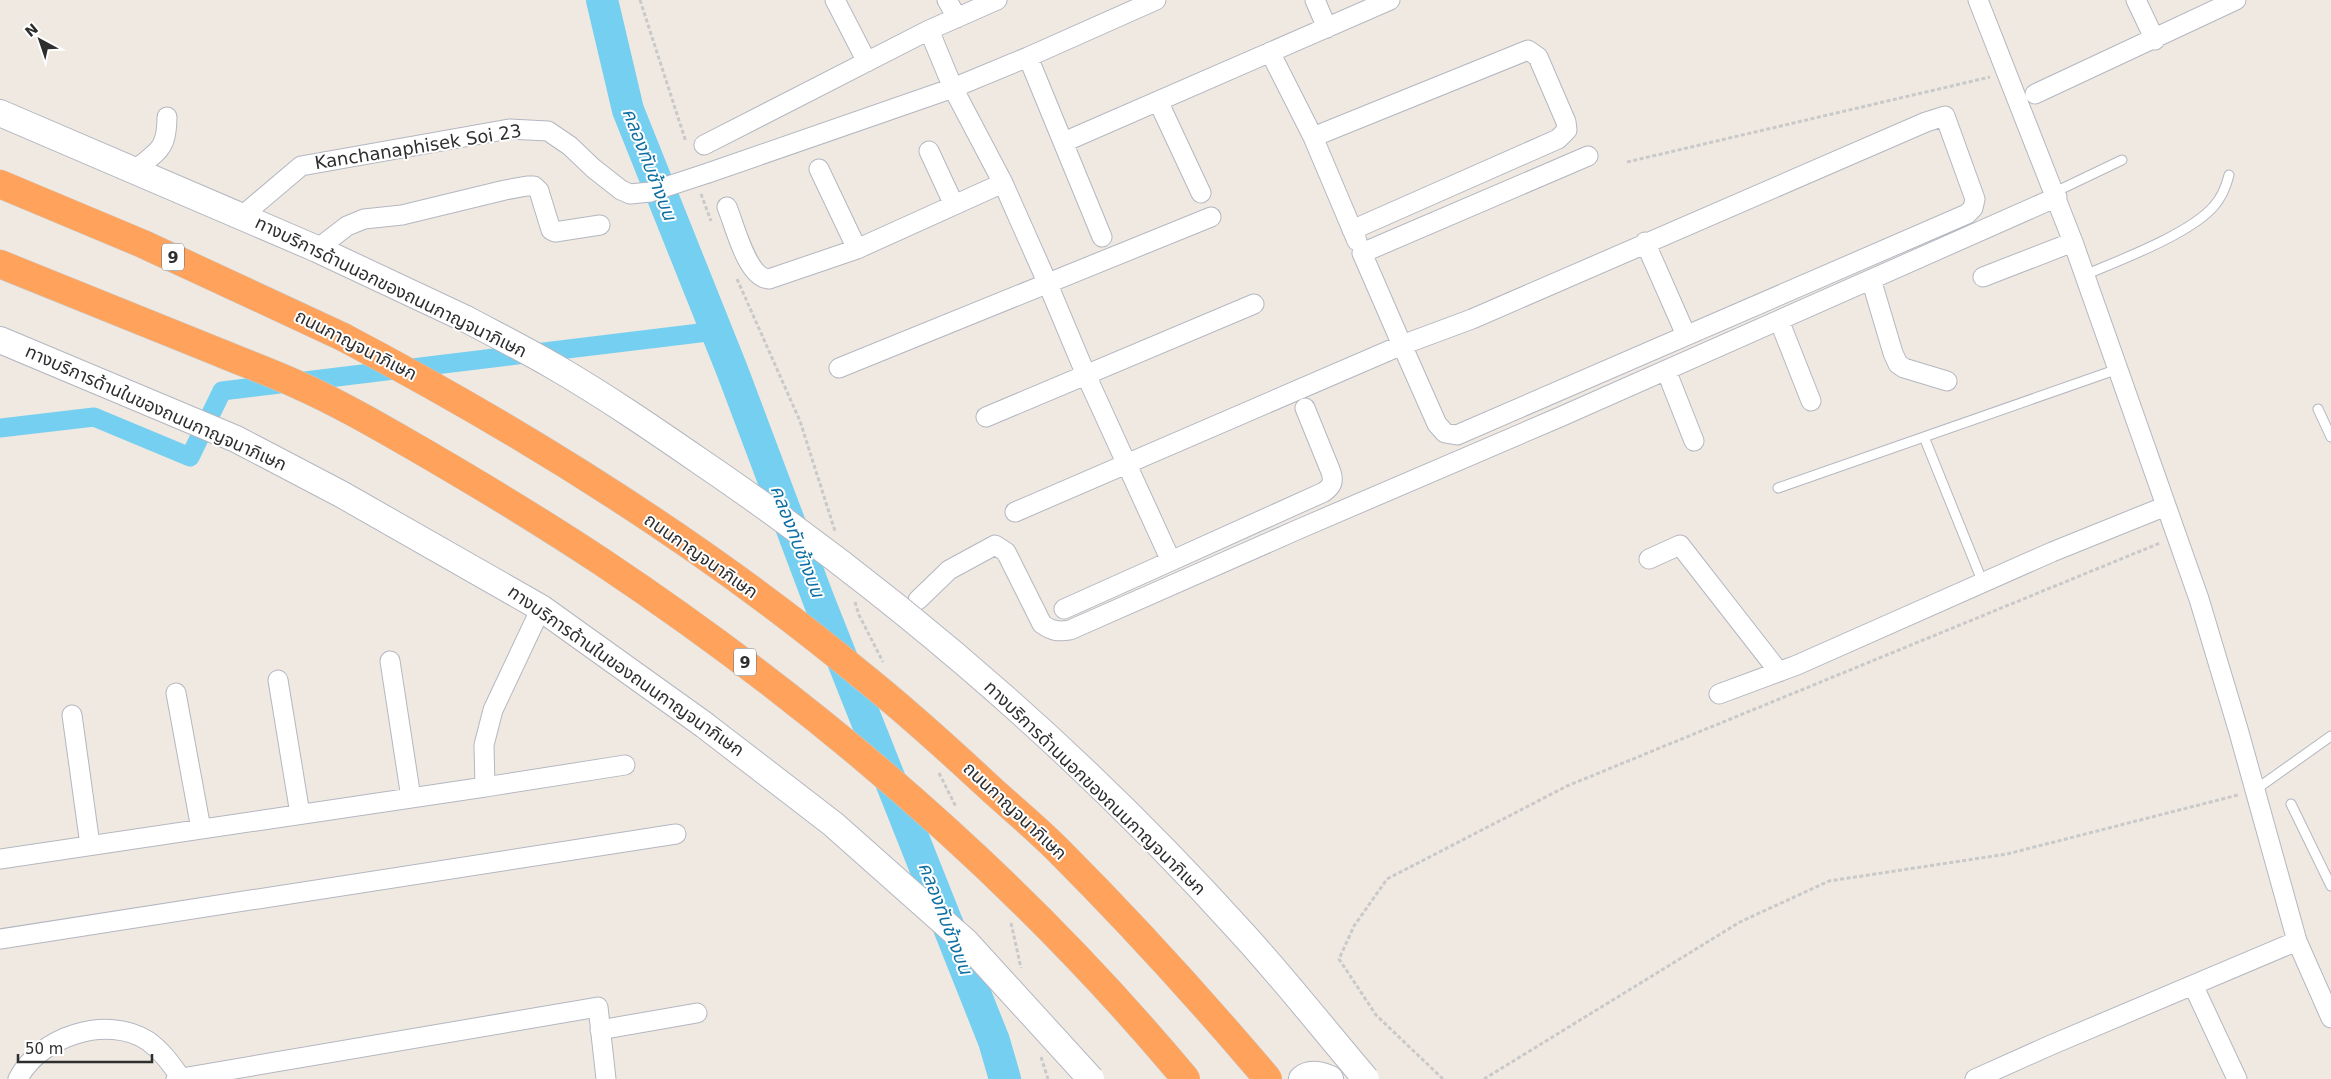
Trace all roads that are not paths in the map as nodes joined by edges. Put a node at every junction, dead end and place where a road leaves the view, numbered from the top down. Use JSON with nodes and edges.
{"nodes":[{"id":1,"x":835,"y":0,"type":"edge"},
{"id":2,"x":948,"y":0,"type":"edge"},
{"id":3,"x":997,"y":0,"type":"edge"},
{"id":4,"x":1156,"y":0,"type":"edge"},
{"id":5,"x":1315,"y":0,"type":"edge"},
{"id":6,"x":1390,"y":0,"type":"edge"},
{"id":7,"x":1978,"y":0,"type":"edge"},
{"id":8,"x":2136,"y":0,"type":"edge"},
{"id":9,"x":2236,"y":0,"type":"edge"},
{"id":10,"x":957,"y":18,"type":"junction"},
{"id":11,"x":1327,"y":28,"type":"junction"},
{"id":12,"x":929,"y":30,"type":"junction"},
{"id":13,"x":2155,"y":40,"type":"junction"},
{"id":14,"x":1270,"y":52,"type":"junction"},
{"id":15,"x":1028,"y":57,"type":"junction"},
{"id":16,"x":867,"y":62,"type":"junction"},
{"id":17,"x":953,"y":88,"type":"junction"},
{"id":18,"x":2035,"y":94,"type":"dead end"},
{"id":19,"x":1158,"y":101,"type":"junction"},
{"id":20,"x":0,"y":113,"type":"edge"},
{"id":21,"x":167,"y":117,"type":"dead end"},
{"id":22,"x":1313,"y":137,"type":"junction"},
{"id":23,"x":1064,"y":142,"type":"junction"},
{"id":24,"x":704,"y":145,"type":"dead end"},
{"id":25,"x":929,"y":151,"type":"dead end"},
{"id":26,"x":1588,"y":156,"type":"dead end"},
{"id":27,"x":2122,"y":160,"type":"dead end"},
{"id":28,"x":819,"y":169,"type":"dead end"},
{"id":29,"x":134,"y":171,"type":"junction"},
{"id":30,"x":2229,"y":175,"type":"dead end"},
{"id":31,"x":1002,"y":183,"type":"junction"},
{"id":32,"x":7,"y":187,"type":"edge"},
{"id":33,"x":1201,"y":192,"type":"dead end"},
{"id":34,"x":2056,"y":194,"type":"junction"},
{"id":35,"x":954,"y":205,"type":"junction"},
{"id":36,"x":728,"y":208,"type":"dead end"},
{"id":37,"x":242,"y":216,"type":"junction"},
{"id":38,"x":1211,"y":217,"type":"dead end"},
{"id":39,"x":600,"y":225,"type":"dead end"},
{"id":40,"x":1352,"y":230,"type":"junction"},
{"id":41,"x":1102,"y":237,"type":"dead end"},
{"id":42,"x":1645,"y":242,"type":"junction"},
{"id":43,"x":2073,"y":242,"type":"junction"},
{"id":44,"x":317,"y":249,"type":"junction"},
{"id":45,"x":857,"y":249,"type":"junction"},
{"id":46,"x":1362,"y":253,"type":"junction"},
{"id":47,"x":0,"y":264,"type":"edge"},
{"id":48,"x":2085,"y":275,"type":"junction"},
{"id":49,"x":1983,"y":277,"type":"dead end"},
{"id":50,"x":1871,"y":279,"type":"junction"},
{"id":51,"x":1048,"y":282,"type":"junction"},
{"id":52,"x":1254,"y":304,"type":"dead end"},
{"id":53,"x":1779,"y":320,"type":"junction"},
{"id":54,"x":1686,"y":335,"type":"junction"},
{"id":55,"x":0,"y":340,"type":"edge"},
{"id":56,"x":1402,"y":345,"type":"junction"},
{"id":57,"x":839,"y":368,"type":"dead end"},
{"id":58,"x":2118,"y":369,"type":"junction"},
{"id":59,"x":1666,"y":370,"type":"junction"},
{"id":60,"x":1086,"y":375,"type":"junction"},
{"id":61,"x":1947,"y":381,"type":"dead end"},
{"id":62,"x":1811,"y":401,"type":"dead end"},
{"id":63,"x":1305,"y":408,"type":"dead end"},
{"id":64,"x":2318,"y":409,"type":"dead end"},
{"id":65,"x":986,"y":417,"type":"dead end"},
{"id":66,"x":1924,"y":436,"type":"junction"},
{"id":67,"x":2331,"y":437,"type":"edge"},
{"id":68,"x":1694,"y":440,"type":"dead end"},
{"id":69,"x":1126,"y":462,"type":"junction"},
{"id":70,"x":1778,"y":488,"type":"dead end"},
{"id":71,"x":2166,"y":506,"type":"junction"},
{"id":72,"x":1015,"y":512,"type":"dead end"},
{"id":73,"x":1649,"y":559,"type":"dead end"},
{"id":74,"x":1171,"y":561,"type":"junction"},
{"id":75,"x":1983,"y":583,"type":"junction"},
{"id":76,"x":918,"y":600,"type":"dead end"},
{"id":77,"x":541,"y":608,"type":"junction"},
{"id":78,"x":1064,"y":609,"type":"dead end"},
{"id":79,"x":390,"y":661,"type":"dead end"},
{"id":80,"x":1779,"y":672,"type":"junction"},
{"id":81,"x":278,"y":680,"type":"dead end"},
{"id":82,"x":176,"y":693,"type":"dead end"},
{"id":83,"x":1719,"y":694,"type":"dead end"},
{"id":84,"x":72,"y":716,"type":"dead end"},
{"id":85,"x":2331,"y":736,"type":"edge"},
{"id":86,"x":625,"y":765,"type":"dead end"},
{"id":87,"x":485,"y":787,"type":"junction"},
{"id":88,"x":2255,"y":790,"type":"junction"},
{"id":89,"x":411,"y":798,"type":"junction"},
{"id":90,"x":2290,"y":804,"type":"dead end"},
{"id":91,"x":300,"y":814,"type":"junction"},
{"id":92,"x":201,"y":829,"type":"junction"},
{"id":93,"x":676,"y":834,"type":"dead end"},
{"id":94,"x":90,"y":845,"type":"junction"},
{"id":95,"x":0,"y":859,"type":"edge"},
{"id":96,"x":2331,"y":886,"type":"edge"},
{"id":97,"x":0,"y":939,"type":"edge"},
{"id":98,"x":2297,"y":941,"type":"junction"},
{"id":99,"x":2193,"y":985,"type":"junction"},
{"id":100,"x":2327,"y":996,"type":"edge"},
{"id":101,"x":698,"y":1013,"type":"dead end"},
{"id":102,"x":2331,"y":1018,"type":"edge"},
{"id":103,"x":600,"y":1030,"type":"junction"},
{"id":104,"x":18,"y":1079,"type":"edge"},
{"id":105,"x":179,"y":1079,"type":"edge"},
{"id":106,"x":606,"y":1079,"type":"edge"},
{"id":107,"x":1091,"y":1079,"type":"edge"},
{"id":108,"x":1186,"y":1079,"type":"edge"},
{"id":109,"x":1268,"y":1079,"type":"edge"},
{"id":110,"x":1302,"y":1079,"type":"edge"},
{"id":111,"x":1330,"y":1079,"type":"edge"},
{"id":112,"x":1366,"y":1079,"type":"edge"},
{"id":113,"x":1975,"y":1079,"type":"edge"},
{"id":114,"x":2237,"y":1079,"type":"edge"}],
"edges":[{"from":1,"to":16,"type":"street"},
{"from":2,"to":10,"type":"street"},
{"from":3,"to":10,"type":"street"},
{"from":4,"to":15,"type":"street","name":"Kanchanaphisek Soi 23"},
{"from":5,"to":11,"type":"street"},
{"from":6,"to":11,"type":"street"},
{"from":7,"to":34,"type":"street"},
{"from":8,"to":13,"type":"street"},
{"from":9,"to":13,"type":"street"},
{"from":10,"to":12,"type":"street"},
{"from":11,"to":14,"type":"street"},
{"from":12,"to":16,"type":"street"},
{"from":12,"to":17,"type":"street"},
{"from":13,"to":18,"type":"street"},
{"from":14,"to":19,"type":"street"},
{"from":14,"to":22,"type":"street"},
{"from":15,"to":17,"type":"street","name":"Kanchanaphisek Soi 23"},
{"from":15,"to":23,"type":"street"},
{"from":16,"to":24,"type":"street"},
{"from":17,"to":31,"type":"street"},
{"from":17,"to":37,"type":"street","name":"Kanchanaphisek Soi 23","bridge":true},
{"from":19,"to":23,"type":"street"},
{"from":19,"to":33,"type":"street"},
{"from":20,"to":29,"type":"main road","name":"ทางบริการด้านนอกของถนนกาญจนาภิเษก"},
{"from":21,"to":29,"type":"street"},
{"from":22,"to":40,"type":"street"},
{"from":22,"to":40,"type":"street"},
{"from":23,"to":41,"type":"street"},
{"from":25,"to":35,"type":"street"},
{"from":26,"to":46,"type":"street"},
{"from":27,"to":34,"type":"lane"},
{"from":28,"to":45,"type":"street"},
{"from":29,"to":37,"type":"main road","name":"ทางบริการด้านนอกของถนนกาญจนาภิเษก"},
{"from":30,"to":48,"type":"lane"},
{"from":31,"to":35,"type":"street"},
{"from":31,"to":51,"type":"street"},
{"from":32,"to":109,"type":"highway","name":"ถนนกาญจนาภิเษก","number":"9","bridge":true},
{"from":34,"to":43,"type":"street"},
{"from":34,"to":50,"type":"street"},
{"from":35,"to":45,"type":"street"},
{"from":36,"to":45,"type":"street"},
{"from":37,"to":44,"type":"main road","name":"ทางบริการด้านนอกของถนนกาญจนาภิเษก"},
{"from":38,"to":51,"type":"street"},
{"from":39,"to":44,"type":"street"},
{"from":40,"to":46,"type":"street"},
{"from":42,"to":54,"type":"street"},
{"from":42,"to":54,"type":"street"},
{"from":42,"to":56,"type":"street"},
{"from":43,"to":48,"type":"street"},
{"from":43,"to":49,"type":"street"},
{"from":44,"to":112,"type":"main road","name":"ทางบริการด้านนอกของถนนกาญจนาภิเษก","bridge":true},
{"from":46,"to":56,"type":"street"},
{"from":47,"to":108,"type":"highway","number":"9","bridge":true},
{"from":48,"to":58,"type":"street"},
{"from":50,"to":53,"type":"street"},
{"from":50,"to":61,"type":"street"},
{"from":51,"to":57,"type":"street"},
{"from":51,"to":60,"type":"street"},
{"from":52,"to":60,"type":"street"},
{"from":53,"to":59,"type":"street"},
{"from":53,"to":62,"type":"street"},
{"from":54,"to":56,"type":"street"},
{"from":55,"to":77,"type":"main road","name":"ทางบริการด้านในของถนนกาญจนาภิเษก"},
{"from":56,"to":69,"type":"street"},
{"from":58,"to":66,"type":"lane"},
{"from":58,"to":71,"type":"street"},
{"from":59,"to":68,"type":"street"},
{"from":59,"to":76,"type":"street"},
{"from":60,"to":65,"type":"street"},
{"from":60,"to":69,"type":"street"},
{"from":63,"to":74,"type":"street"},
{"from":64,"to":67,"type":"lane"},
{"from":66,"to":70,"type":"lane"},
{"from":66,"to":75,"type":"lane"},
{"from":69,"to":72,"type":"street"},
{"from":69,"to":74,"type":"street"},
{"from":71,"to":75,"type":"street"},
{"from":71,"to":88,"type":"street"},
{"from":73,"to":80,"type":"street"},
{"from":74,"to":78,"type":"street"},
{"from":75,"to":80,"type":"street"},
{"from":77,"to":87,"type":"street"},
{"from":77,"to":107,"type":"main road","name":"ทางบริการด้านในของถนนกาญจนาภิเษก","bridge":true},
{"from":79,"to":89,"type":"street"},
{"from":80,"to":83,"type":"street"},
{"from":81,"to":91,"type":"street"},
{"from":82,"to":92,"type":"street"},
{"from":84,"to":94,"type":"street"},
{"from":85,"to":88,"type":"lane"},
{"from":86,"to":87,"type":"street"},
{"from":87,"to":89,"type":"street"},
{"from":88,"to":98,"type":"street"},
{"from":89,"to":91,"type":"street"},
{"from":90,"to":96,"type":"lane"},
{"from":91,"to":92,"type":"street"},
{"from":92,"to":94,"type":"street"},
{"from":93,"to":97,"type":"street"},
{"from":94,"to":95,"type":"street"},
{"from":98,"to":99,"type":"street"},
{"from":98,"to":100,"type":"street"},
{"from":99,"to":113,"type":"street"},
{"from":99,"to":114,"type":"street"},
{"from":100,"to":102,"type":"street"},
{"from":101,"to":103,"type":"street"},
{"from":103,"to":105,"type":"street"},
{"from":103,"to":106,"type":"street"},
{"from":104,"to":105,"type":"street"},
{"from":110,"to":111,"type":"main road"}]}
